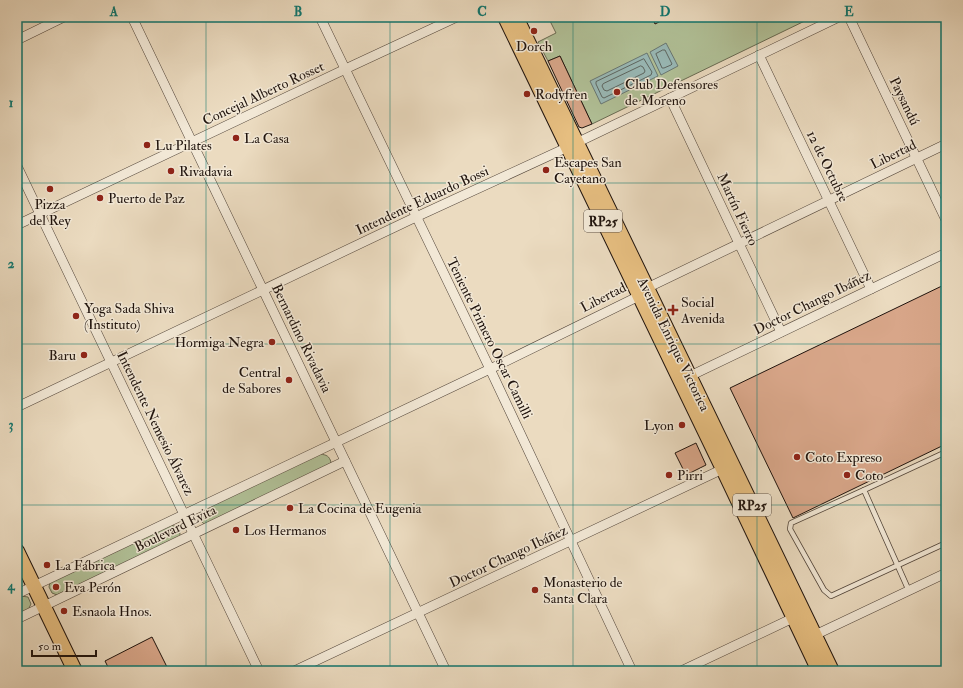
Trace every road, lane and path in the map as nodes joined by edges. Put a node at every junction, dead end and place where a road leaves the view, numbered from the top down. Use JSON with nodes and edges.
{"nodes":[{"id":1,"x":64,"y":17,"type":"edge"},
{"id":2,"x":132,"y":17,"type":"edge"},
{"id":3,"x":320,"y":17,"type":"edge"},
{"id":4,"x":458,"y":17,"type":"edge"},
{"id":5,"x":505,"y":17,"type":"edge"},
{"id":6,"x":516,"y":17,"type":"edge"},
{"id":7,"x":839,"y":17,"type":"edge"},
{"id":8,"x":849,"y":17,"type":"edge"},
{"id":9,"x":17,"y":40,"type":"edge"},
{"id":10,"x":759,"y":55,"type":"junction"},
{"id":11,"x":345,"y":69,"type":"junction"},
{"id":12,"x":670,"y":98,"type":"junction"},
{"id":13,"x":192,"y":142,"type":"junction"},
{"id":14,"x":946,"y":144,"type":"edge"},
{"id":15,"x":573,"y":145,"type":"junction"},
{"id":16,"x":918,"y":158,"type":"junction"},
{"id":17,"x":17,"y":166,"type":"edge"},
{"id":18,"x":829,"y":201,"type":"junction"},
{"id":19,"x":40,"y":214,"type":"junction"},
{"id":20,"x":416,"y":217,"type":"junction"},
{"id":21,"x":946,"y":220,"type":"edge"},
{"id":22,"x":17,"y":225,"type":"edge"},
{"id":23,"x":740,"y":244,"type":"junction"},
{"id":24,"x":946,"y":253,"type":"edge"},
{"id":25,"x":871,"y":289,"type":"junction"},
{"id":26,"x":263,"y":290,"type":"junction"},
{"id":27,"x":642,"y":292,"type":"junction"},
{"id":28,"x":781,"y":332,"type":"junction"},
{"id":29,"x":111,"y":363,"type":"junction"},
{"id":30,"x":490,"y":369,"type":"junction"},
{"id":31,"x":690,"y":376,"type":"junction"},
{"id":32,"x":17,"y":407,"type":"edge"},
{"id":33,"x":336,"y":442,"type":"junction"},
{"id":34,"x":946,"y":452,"type":"edge"},
{"id":35,"x":345,"y":461,"type":"junction"},
{"id":36,"x":728,"y":467,"type":"junction"},
{"id":37,"x":864,"y":490,"type":"junction"},
{"id":38,"x":184,"y":514,"type":"junction"},
{"id":39,"x":194,"y":535,"type":"junction"},
{"id":40,"x":571,"y":542,"type":"junction"},
{"id":41,"x":946,"y":543,"type":"edge"},
{"id":42,"x":17,"y":550,"type":"edge"},
{"id":43,"x":898,"y":565,"type":"junction"},
{"id":44,"x":946,"y":573,"type":"edge"},
{"id":45,"x":34,"y":586,"type":"junction"},
{"id":46,"x":909,"y":591,"type":"junction"},
{"id":47,"x":17,"y":594,"type":"edge"},
{"id":48,"x":44,"y":606,"type":"junction"},
{"id":49,"x":418,"y":614,"type":"junction"},
{"id":50,"x":793,"y":618,"type":"junction"},
{"id":51,"x":17,"y":619,"type":"edge"},
{"id":52,"x":815,"y":635,"type":"junction"},
{"id":53,"x":75,"y":671,"type":"edge"},
{"id":54,"x":259,"y":671,"type":"edge"},
{"id":55,"x":294,"y":671,"type":"edge"},
{"id":56,"x":446,"y":671,"type":"edge"},
{"id":57,"x":632,"y":671,"type":"edge"},
{"id":58,"x":681,"y":671,"type":"edge"},
{"id":59,"x":819,"y":671,"type":"edge"},
{"id":60,"x":832,"y":671,"type":"edge"}],
"edges":[{"from":1,"to":9,"type":"street"},
{"from":2,"to":13,"type":"street","name":"Bernardino Rivadavia"},
{"from":3,"to":11,"type":"street","name":"Teniente Primero Oscar Camilli"},
{"from":4,"to":11,"type":"street","name":"Concejal Alberto Rosset"},
{"from":5,"to":15,"type":"main road","name":"Avenida Enrique Victorica","number":"RP25"},
{"from":6,"to":15,"type":"main road","name":"Avenida Enrique Victorica","number":"RP25"},
{"from":7,"to":10,"type":"street","name":"Intendente Eduardo Bossi"},
{"from":8,"to":16,"type":"street","name":"Paysandú"},
{"from":10,"to":12,"type":"street","name":"Intendente Eduardo Bossi"},
{"from":10,"to":18,"type":"street","name":"12 de Octubre"},
{"from":11,"to":13,"type":"street","name":"Concejal Alberto Rosset"},
{"from":11,"to":20,"type":"street","name":"Teniente Primero Oscar Camilli"},
{"from":12,"to":15,"type":"street","name":"Intendente Eduardo Bossi"},
{"from":12,"to":23,"type":"street","name":"Martín Fierro"},
{"from":13,"to":19,"type":"street","name":"Concejal Alberto Rosset"},
{"from":13,"to":26,"type":"street","name":"Bernardino Rivadavia"},
{"from":14,"to":16,"type":"street","name":"Libertad"},
{"from":15,"to":20,"type":"street","name":"Intendente Eduardo Bossi"},
{"from":15,"to":27,"type":"main road","name":"Avenida Enrique Victorica","number":"RP25"},
{"from":16,"to":18,"type":"street","name":"Libertad"},
{"from":16,"to":21,"type":"street","name":"Paysandú"},
{"from":17,"to":19,"type":"street","name":"Intendente Nemesio Álvarez"},
{"from":18,"to":23,"type":"street","name":"Libertad"},
{"from":18,"to":25,"type":"street","name":"12 de Octubre"},
{"from":19,"to":22,"type":"street","name":"Concejal Alberto Rosset"},
{"from":19,"to":29,"type":"street","name":"Intendente Nemesio Álvarez"},
{"from":20,"to":26,"type":"street","name":"Intendente Eduardo Bossi"},
{"from":20,"to":30,"type":"street","name":"Teniente Primero Oscar Camilli"},
{"from":23,"to":27,"type":"street","name":"Libertad"},
{"from":23,"to":28,"type":"street","name":"Martín Fierro"},
{"from":24,"to":25,"type":"street","name":"Doctor Chango Ibáñez"},
{"from":25,"to":28,"type":"street","name":"Doctor Chango Ibáñez"},
{"from":26,"to":29,"type":"street","name":"Intendente Eduardo Bossi"},
{"from":26,"to":33,"type":"street","name":"Bernardino Rivadavia"},
{"from":27,"to":30,"type":"street","name":"Libertad"},
{"from":27,"to":31,"type":"main road","name":"Avenida Enrique Victorica","number":"RP25"},
{"from":27,"to":36,"type":"main road","name":"Avenida Enrique Victorica","number":"RP25"},
{"from":28,"to":31,"type":"street","name":"Doctor Chango Ibáñez"},
{"from":29,"to":32,"type":"street","name":"Intendente Eduardo Bossi"},
{"from":29,"to":38,"type":"street","name":"Intendente Nemesio Álvarez"},
{"from":30,"to":33,"type":"street","name":"Libertad"},
{"from":30,"to":40,"type":"street","name":"Teniente Primero Oscar Camilli"},
{"from":31,"to":36,"type":"main road","name":"Avenida Enrique Victorica","number":"RP25"},
{"from":33,"to":35,"type":"street","name":"Bernardino Rivadavia"},
{"from":33,"to":38,"type":"street","name":"Boulevard Evita"},
{"from":34,"to":37,"type":"lane"},
{"from":35,"to":39,"type":"street","name":"Boulevard Evita"},
{"from":35,"to":49,"type":"street","name":"Bernardino Rivadavia"},
{"from":36,"to":40,"type":"street","name":"Doctor Chango Ibáñez"},
{"from":36,"to":50,"type":"main road","name":"Avenida Enrique Victorica","number":"RP25"},
{"from":36,"to":52,"type":"main road","name":"Avenida Enrique Victorica","number":"RP25"},
{"from":37,"to":43,"type":"lane"},
{"from":37,"to":43,"type":"lane"},
{"from":38,"to":39,"type":"street","name":"Intendente Nemesio Álvarez"},
{"from":38,"to":45,"type":"street","name":"Boulevard Evita"},
{"from":39,"to":48,"type":"street","name":"Boulevard Evita"},
{"from":39,"to":54,"type":"street","name":"Intendente Nemesio Álvarez"},
{"from":40,"to":49,"type":"street","name":"Doctor Chango Ibáñez"},
{"from":40,"to":57,"type":"street","name":"Teniente Primero Oscar Camilli"},
{"from":41,"to":43,"type":"lane"},
{"from":42,"to":45,"type":"main road"},
{"from":43,"to":46,"type":"lane"},
{"from":44,"to":46,"type":"street"},
{"from":45,"to":47,"type":"street","name":"Boulevard Evita"},
{"from":45,"to":48,"type":"main road"},
{"from":46,"to":52,"type":"street"},
{"from":48,"to":51,"type":"street","name":"Boulevard Evita"},
{"from":48,"to":53,"type":"main road"},
{"from":49,"to":55,"type":"street","name":"Doctor Chango Ibáñez"},
{"from":49,"to":56,"type":"street","name":"Bernardino Rivadavia"},
{"from":50,"to":58,"type":"street"},
{"from":50,"to":59,"type":"main road","name":"Avenida Enrique Victorica","number":"RP25"},
{"from":52,"to":60,"type":"main road","name":"Avenida Enrique Victorica","number":"RP25"}]}
